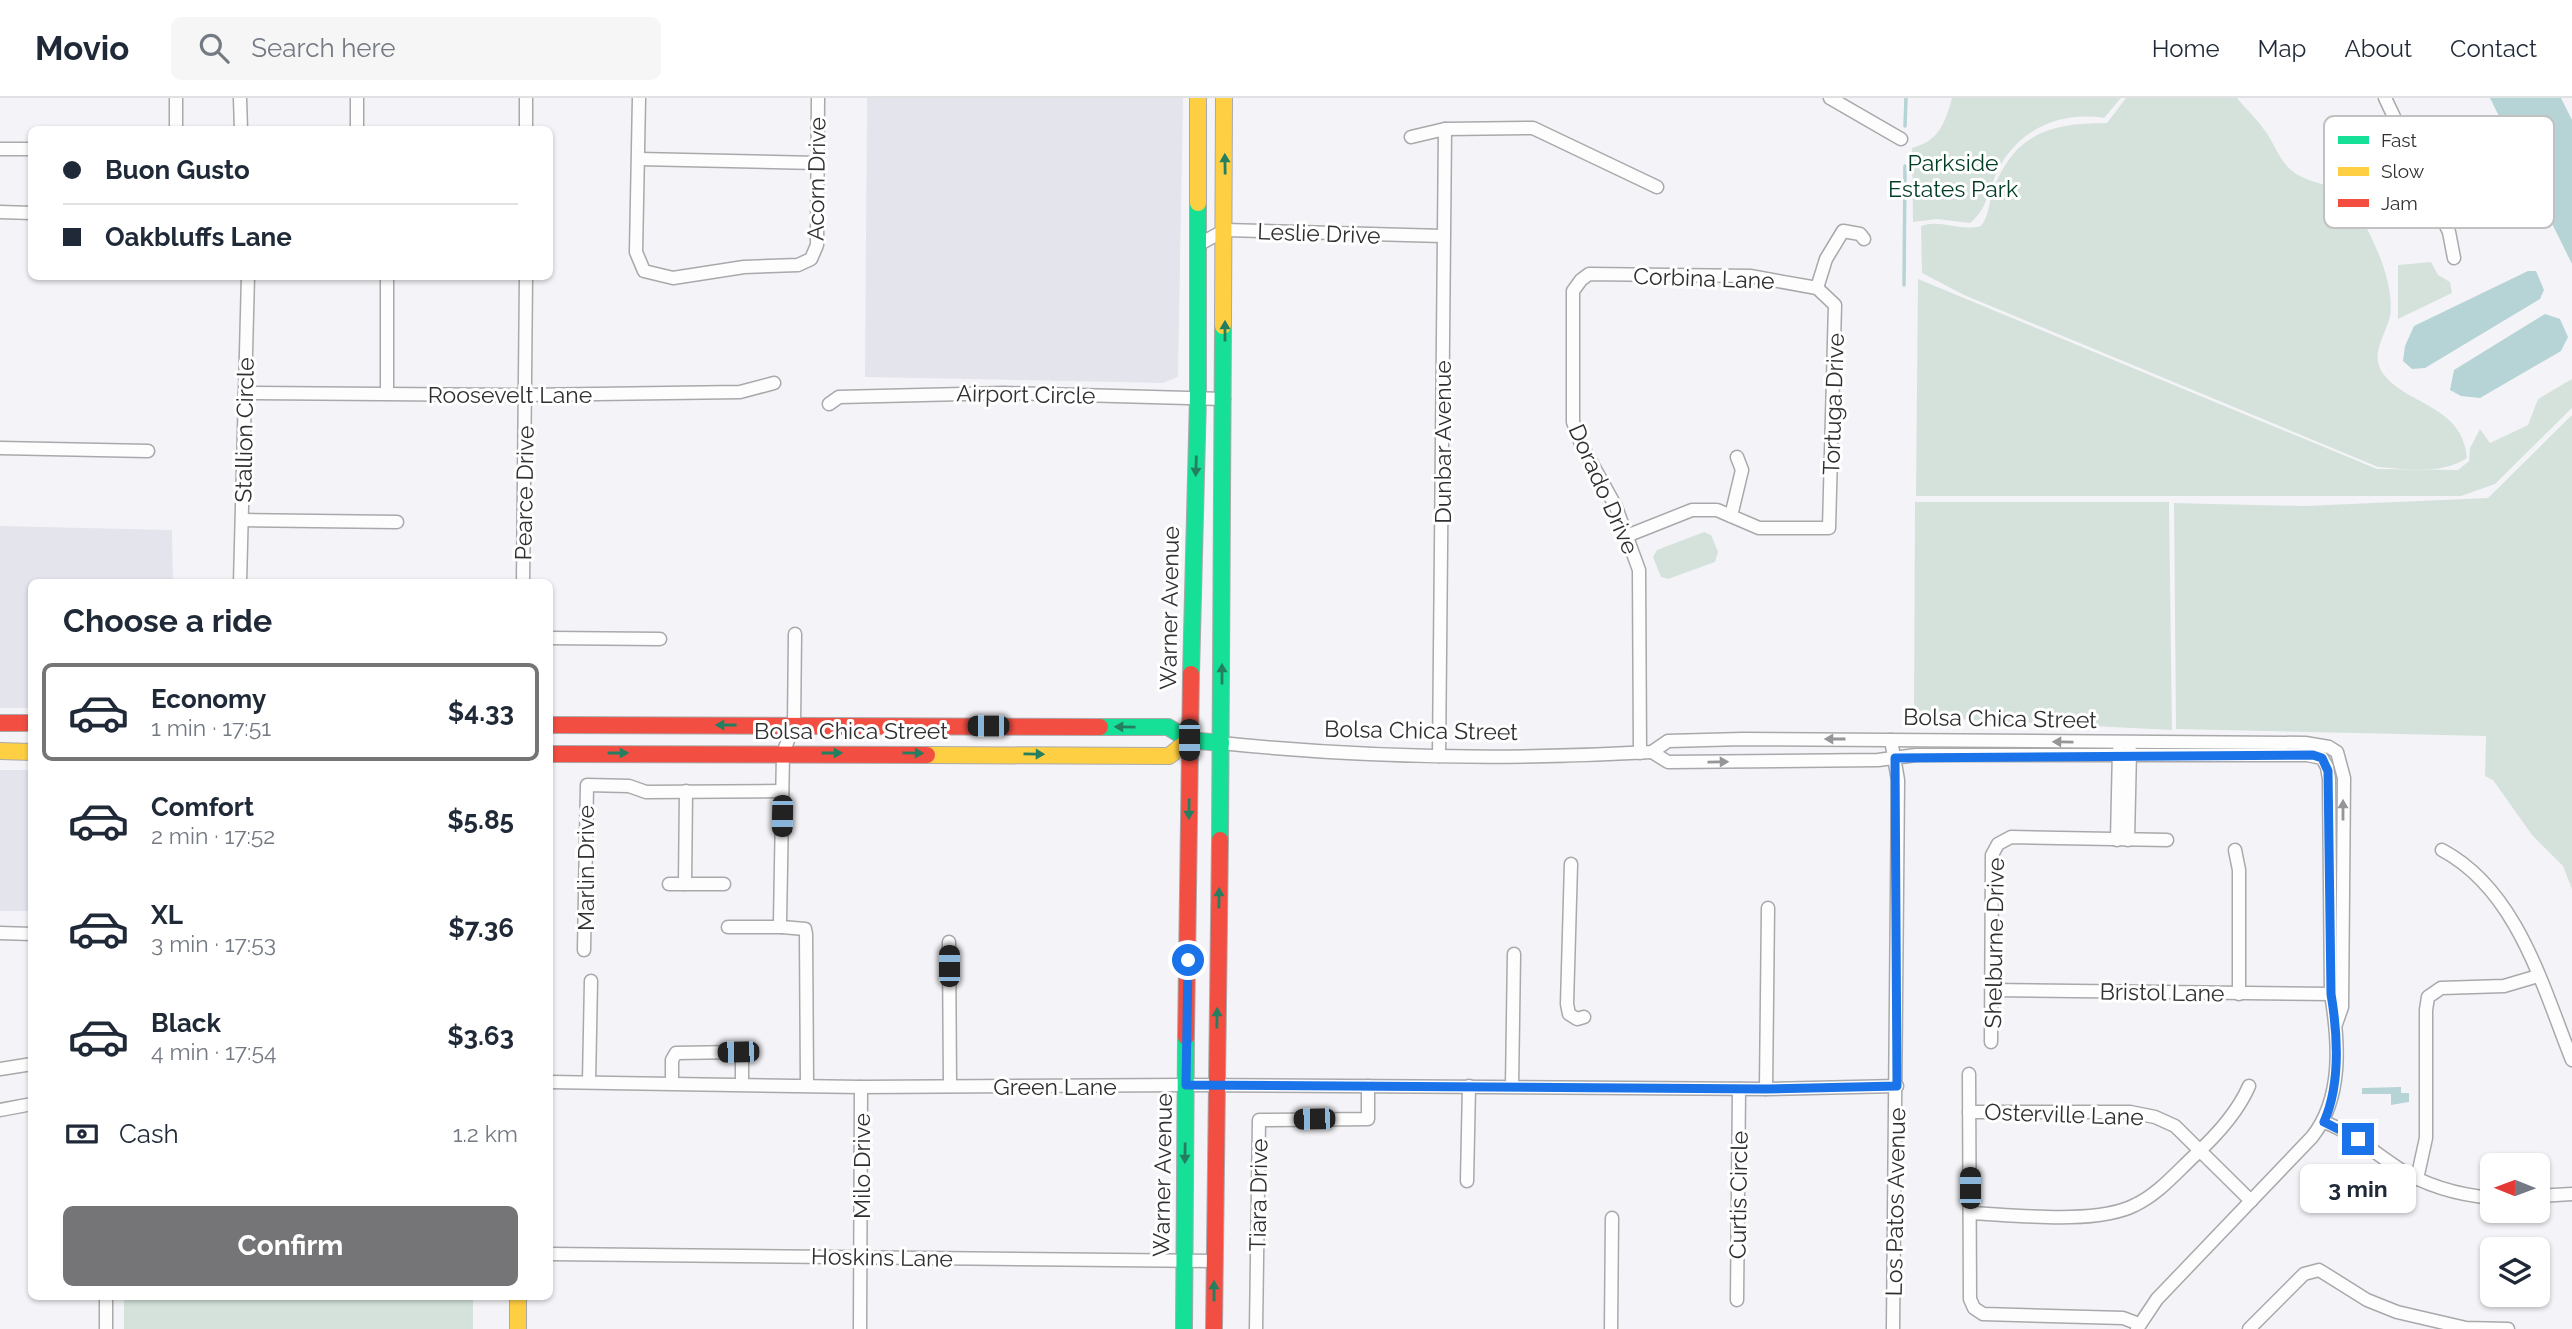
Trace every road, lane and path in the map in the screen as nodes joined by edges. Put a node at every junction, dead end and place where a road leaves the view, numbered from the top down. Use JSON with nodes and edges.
{"nodes":[{"id":1,"x":176,"y":98,"type":"edge"},
{"id":2,"x":240,"y":98,"type":"edge"},
{"id":3,"x":357,"y":98,"type":"edge"},
{"id":4,"x":526,"y":98,"type":"edge"},
{"id":5,"x":639,"y":98,"type":"edge"},
{"id":6,"x":818,"y":98,"type":"edge"},
{"id":7,"x":1198,"y":98,"type":"edge"},
{"id":8,"x":1224,"y":98,"type":"edge"},
{"id":9,"x":1830,"y":98,"type":"edge"},
{"id":10,"x":2385,"y":98,"type":"edge"},
{"id":11,"x":2394,"y":116,"type":"edge"},
{"id":12,"x":176,"y":126,"type":"edge"},
{"id":13,"x":241,"y":126,"type":"edge"},
{"id":14,"x":357,"y":126,"type":"edge"},
{"id":15,"x":526,"y":126,"type":"edge"},
{"id":16,"x":1445,"y":128,"type":"junction"},
{"id":17,"x":1410,"y":137,"type":"dead end"},
{"id":18,"x":1901,"y":139,"type":"dead end"},
{"id":19,"x":0,"y":149,"type":"edge"},
{"id":20,"x":28,"y":149,"type":"edge"},
{"id":21,"x":639,"y":159,"type":"junction"},
{"id":22,"x":817,"y":163,"type":"junction"},
{"id":23,"x":1657,"y":187,"type":"dead end"},
{"id":24,"x":0,"y":212,"type":"edge"},
{"id":25,"x":28,"y":213,"type":"edge"},
{"id":26,"x":2447,"y":228,"type":"edge"},
{"id":27,"x":1226,"y":230,"type":"junction"},
{"id":28,"x":1444,"y":236,"type":"junction"},
{"id":29,"x":1864,"y":239,"type":"dead end"},
{"id":30,"x":1198,"y":245,"type":"junction"},
{"id":31,"x":2454,"y":258,"type":"dead end"},
{"id":32,"x":1590,"y":274,"type":"joint"},
{"id":33,"x":248,"y":280,"type":"edge"},
{"id":34,"x":387,"y":280,"type":"edge"},
{"id":35,"x":526,"y":280,"type":"edge"},
{"id":36,"x":1817,"y":288,"type":"junction"},
{"id":37,"x":774,"y":383,"type":"dead end"},
{"id":38,"x":245,"y":393,"type":"junction"},
{"id":39,"x":387,"y":393,"type":"junction"},
{"id":40,"x":525,"y":395,"type":"junction"},
{"id":41,"x":1198,"y":397,"type":"junction"},
{"id":42,"x":1224,"y":399,"type":"junction"},
{"id":43,"x":830,"y":404,"type":"dead end"},
{"id":44,"x":0,"y":448,"type":"edge"},
{"id":45,"x":148,"y":451,"type":"dead end"},
{"id":46,"x":1737,"y":457,"type":"dead end"},
{"id":47,"x":1731,"y":516,"type":"junction"},
{"id":48,"x":242,"y":520,"type":"junction"},
{"id":49,"x":397,"y":522,"type":"dead end"},
{"id":50,"x":1629,"y":535,"type":"junction"},
{"id":51,"x":240,"y":579,"type":"edge"},
{"id":52,"x":523,"y":579,"type":"edge"},
{"id":53,"x":795,"y":634,"type":"dead end"},
{"id":54,"x":553,"y":638,"type":"edge"},
{"id":55,"x":660,"y":639,"type":"dead end"},
{"id":56,"x":0,"y":723,"type":"edge"},
{"id":57,"x":28,"y":723,"type":"edge"},
{"id":58,"x":553,"y":725,"type":"edge"},
{"id":59,"x":794,"y":725,"type":"junction"},
{"id":60,"x":945,"y":726,"type":"junction"},
{"id":61,"x":1189,"y":740,"type":"junction"},
{"id":62,"x":1891,"y":740,"type":"junction"},
{"id":63,"x":1222,"y":743,"type":"junction"},
{"id":64,"x":2125,"y":749,"type":"junction"},
{"id":65,"x":0,"y":751,"type":"edge"},
{"id":66,"x":28,"y":752,"type":"edge"},
{"id":67,"x":783,"y":753,"type":"junction"},
{"id":68,"x":944,"y":753,"type":"junction"},
{"id":69,"x":1646,"y":753,"type":"junction"},
{"id":70,"x":553,"y":754,"type":"edge"},
{"id":71,"x":1439,"y":755,"type":"junction"},
{"id":72,"x":1895,"y":758,"type":"junction"},
{"id":73,"x":685,"y":791,"type":"junction"},
{"id":74,"x":782,"y":791,"type":"junction"},
{"id":75,"x":2122,"y":840,"type":"junction"},
{"id":76,"x":2167,"y":840,"type":"dead end"},
{"id":77,"x":2235,"y":850,"type":"dead end"},
{"id":78,"x":2441,"y":850,"type":"dead end"},
{"id":79,"x":1571,"y":864,"type":"dead end"},
{"id":80,"x":669,"y":884,"type":"dead end"},
{"id":81,"x":685,"y":884,"type":"junction"},
{"id":82,"x":724,"y":884,"type":"dead end"},
{"id":83,"x":1768,"y":908,"type":"dead end"},
{"id":84,"x":728,"y":927,"type":"dead end"},
{"id":85,"x":782,"y":927,"type":"junction"},
{"id":86,"x":0,"y":933,"type":"edge"},
{"id":87,"x":28,"y":934,"type":"edge"},
{"id":88,"x":949,"y":942,"type":"dead end"},
{"id":89,"x":584,"y":950,"type":"dead end"},
{"id":90,"x":1514,"y":954,"type":"dead end"},
{"id":91,"x":2538,"y":976,"type":"junction"},
{"id":92,"x":591,"y":981,"type":"dead end"},
{"id":93,"x":1992,"y":990,"type":"junction"},
{"id":94,"x":2239,"y":994,"type":"junction"},
{"id":95,"x":2331,"y":994,"type":"junction"},
{"id":96,"x":1584,"y":1017,"type":"dead end"},
{"id":97,"x":2336,"y":1024,"type":"junction"},
{"id":98,"x":1991,"y":1042,"type":"dead end"},
{"id":99,"x":2572,"y":1060,"type":"edge"},
{"id":100,"x":28,"y":1065,"type":"edge"},
{"id":101,"x":0,"y":1069,"type":"edge"},
{"id":102,"x":1969,"y":1074,"type":"dead end"},
{"id":103,"x":553,"y":1082,"type":"edge"},
{"id":104,"x":589,"y":1082,"type":"junction"},
{"id":105,"x":672,"y":1083,"type":"junction"},
{"id":106,"x":742,"y":1083,"type":"junction"},
{"id":107,"x":807,"y":1084,"type":"junction"},
{"id":108,"x":1186,"y":1085,"type":"junction"},
{"id":109,"x":950,"y":1086,"type":"junction"},
{"id":110,"x":1216,"y":1086,"type":"junction"},
{"id":111,"x":1368,"y":1086,"type":"junction"},
{"id":112,"x":1469,"y":1086,"type":"junction"},
{"id":113,"x":1512,"y":1086,"type":"junction"},
{"id":114,"x":1897,"y":1086,"type":"junction"},
{"id":115,"x":2249,"y":1086,"type":"dead end"},
{"id":116,"x":861,"y":1087,"type":"junction"},
{"id":117,"x":1739,"y":1089,"type":"junction"},
{"id":118,"x":1766,"y":1089,"type":"junction"},
{"id":119,"x":28,"y":1105,"type":"edge"},
{"id":120,"x":0,"y":1110,"type":"edge"},
{"id":121,"x":1969,"y":1112,"type":"junction"},
{"id":122,"x":2324,"y":1122,"type":"junction"},
{"id":123,"x":2201,"y":1150,"type":"junction"},
{"id":124,"x":2417,"y":1179,"type":"junction"},
{"id":125,"x":1467,"y":1181,"type":"dead end"},
{"id":126,"x":2572,"y":1194,"type":"edge"},
{"id":127,"x":2550,"y":1195,"type":"edge"},
{"id":128,"x":2480,"y":1196,"type":"edge"},
{"id":129,"x":2251,"y":1201,"type":"junction"},
{"id":130,"x":1970,"y":1213,"type":"junction"},
{"id":131,"x":1612,"y":1218,"type":"dead end"},
{"id":132,"x":553,"y":1254,"type":"edge"},
{"id":133,"x":860,"y":1256,"type":"junction"},
{"id":134,"x":1184,"y":1260,"type":"junction"},
{"id":135,"x":1214,"y":1261,"type":"junction"},
{"id":136,"x":106,"y":1300,"type":"edge"},
{"id":137,"x":518,"y":1300,"type":"edge"},
{"id":138,"x":1737,"y":1300,"type":"dead end"},
{"id":139,"x":2062,"y":1323,"type":"edge"},
{"id":140,"x":2420,"y":1324,"type":"edge"},
{"id":141,"x":2138,"y":1327,"type":"edge"},
{"id":142,"x":106,"y":1329,"type":"edge"},
{"id":143,"x":518,"y":1329,"type":"edge"},
{"id":144,"x":860,"y":1329,"type":"edge"},
{"id":145,"x":1184,"y":1329,"type":"edge"},
{"id":146,"x":1214,"y":1329,"type":"edge"},
{"id":147,"x":1256,"y":1329,"type":"edge"},
{"id":148,"x":1611,"y":1329,"type":"edge"},
{"id":149,"x":1894,"y":1329,"type":"edge"},
{"id":150,"x":2249,"y":1329,"type":"edge"},
{"id":151,"x":2508,"y":1329,"type":"edge"}],
"edges":[{"from":1,"to":12,"type":"street"},
{"from":2,"to":13,"type":"street"},
{"from":3,"to":14,"type":"street"},
{"from":4,"to":15,"type":"street"},
{"from":5,"to":21,"type":"street"},
{"from":6,"to":22,"type":"street","name":"Acorn Drive"},
{"from":7,"to":30,"type":"main road","name":"Warner Avenue"},
{"from":27,"to":8,"type":"main road","one_way":true},
{"from":9,"to":18,"type":"street"},
{"from":10,"to":11,"type":"street"},
{"from":16,"to":17,"type":"street"},
{"from":16,"to":23,"type":"street"},
{"from":16,"to":28,"type":"street","name":"Dunbar Avenue"},
{"from":19,"to":20,"type":"street"},
{"from":21,"to":22,"type":"street"},
{"from":21,"to":22,"type":"street","name":"Acorn Drive"},
{"from":24,"to":25,"type":"street"},
{"from":26,"to":31,"type":"street"},
{"from":27,"to":28,"type":"street","name":"Leslie Drive"},
{"from":27,"to":30,"type":"street","name":"Leslie Drive"},
{"from":42,"to":27,"type":"main road","one_way":true},
{"from":28,"to":71,"type":"street","name":"Dunbar Avenue"},
{"from":29,"to":36,"type":"street"},
{"from":30,"to":41,"type":"main road","name":"Warner Avenue"},
{"from":32,"to":36,"type":"street","name":"Corbina Lane"},
{"from":32,"to":50,"type":"street","name":"Dorado Drive"},
{"from":33,"to":38,"type":"street","name":"Stallion Circle"},
{"from":34,"to":39,"type":"street"},
{"from":35,"to":40,"type":"street","name":"Pearce Drive"},
{"from":36,"to":47,"type":"street","name":"Tortuga Drive"},
{"from":37,"to":40,"type":"street","name":"Roosevelt Lane"},
{"from":38,"to":39,"type":"street","name":"Roosevelt Lane"},
{"from":38,"to":48,"type":"street","name":"Stallion Circle"},
{"from":39,"to":40,"type":"street","name":"Roosevelt Lane"},
{"from":40,"to":52,"type":"street","name":"Pearce Drive"},
{"from":41,"to":42,"type":"street","name":"Airport Circle"},
{"from":41,"to":43,"type":"street","name":"Airport Circle"},
{"from":41,"to":61,"type":"main road","name":"Warner Avenue","one_way":true},
{"from":63,"to":42,"type":"main road","one_way":true},
{"from":44,"to":45,"type":"street"},
{"from":46,"to":47,"type":"street"},
{"from":47,"to":50,"type":"street"},
{"from":48,"to":49,"type":"street"},
{"from":48,"to":51,"type":"street","name":"Stallion Circle"},
{"from":50,"to":69,"type":"street","name":"Dorado Drive"},
{"from":53,"to":59,"type":"street"},
{"from":54,"to":55,"type":"street"},
{"from":56,"to":57,"type":"main road"},
{"from":59,"to":58,"type":"main road","name":"Bolsa Chica Street","one_way":true},
{"from":59,"to":60,"type":"main road","name":"Bolsa Chica Street"},
{"from":59,"to":67,"type":"street"},
{"from":61,"to":60,"type":"main road","name":"Bolsa Chica Street","one_way":true},
{"from":60,"to":68,"type":"main road"},
{"from":61,"to":63,"type":"main road","name":"Bolsa Chica Street"},
{"from":68,"to":61,"type":"main road","name":"Bolsa Chica Street","one_way":true},
{"from":61,"to":108,"type":"main road","name":"Warner Avenue","one_way":true},
{"from":64,"to":62,"type":"street","name":"Bolsa Chica Street","one_way":true},
{"from":62,"to":69,"type":"street","name":"Bolsa Chica Street","one_way":true},
{"from":62,"to":72,"type":"street","name":"Los Patos Avenue"},
{"from":63,"to":71,"type":"street","name":"Bolsa Chica Street"},
{"from":110,"to":63,"type":"main road","one_way":true},
{"from":64,"to":72,"type":"street","name":"Bolsa Chica Street"},
{"from":64,"to":75,"type":"street"},
{"from":64,"to":95,"type":"street","name":"Bolsa Chica Street"},
{"from":97,"to":64,"type":"street","name":"Bolsa Chica Street","one_way":true},
{"from":65,"to":66,"type":"main road"},
{"from":67,"to":68,"type":"main road","name":"Bolsa Chica Street","one_way":true},
{"from":70,"to":67,"type":"main road","name":"Bolsa Chica Street","one_way":true},
{"from":67,"to":74,"type":"street"},
{"from":69,"to":71,"type":"street","name":"Bolsa Chica Street"},
{"from":69,"to":72,"type":"street","name":"Bolsa Chica Street","one_way":true},
{"from":72,"to":114,"type":"street","name":"Los Patos Avenue"},
{"from":73,"to":74,"type":"street"},
{"from":73,"to":81,"type":"street"},
{"from":73,"to":89,"type":"street","name":"Marlin Drive"},
{"from":74,"to":85,"type":"street"},
{"from":75,"to":76,"type":"street"},
{"from":75,"to":93,"type":"street","name":"Shelburne Drive"},
{"from":77,"to":94,"type":"street"},
{"from":78,"to":91,"type":"street"},
{"from":79,"to":96,"type":"street"},
{"from":80,"to":81,"type":"street"},
{"from":81,"to":82,"type":"street"},
{"from":83,"to":118,"type":"street"},
{"from":84,"to":85,"type":"street"},
{"from":85,"to":107,"type":"street"},
{"from":86,"to":87,"type":"street"},
{"from":88,"to":109,"type":"street"},
{"from":90,"to":113,"type":"street"},
{"from":91,"to":99,"type":"street"},
{"from":91,"to":124,"type":"street"},
{"from":92,"to":104,"type":"street"},
{"from":93,"to":94,"type":"street","name":"Bristol Lane"},
{"from":93,"to":98,"type":"street","name":"Shelburne Drive"},
{"from":94,"to":95,"type":"street","name":"Bristol Lane"},
{"from":95,"to":97,"type":"street"},
{"from":97,"to":122,"type":"street"},
{"from":100,"to":101,"type":"street"},
{"from":102,"to":121,"type":"street"},
{"from":103,"to":104,"type":"street","name":"Green Lane"},
{"from":104,"to":105,"type":"street","name":"Green Lane"},
{"from":105,"to":106,"type":"street","name":"Green Lane"},
{"from":105,"to":106,"type":"street"},
{"from":106,"to":107,"type":"street","name":"Green Lane"},
{"from":107,"to":116,"type":"street","name":"Green Lane"},
{"from":108,"to":109,"type":"street","name":"Green Lane"},
{"from":108,"to":110,"type":"street","name":"Green Lane"},
{"from":108,"to":134,"type":"main road","name":"Warner Avenue","one_way":true},
{"from":109,"to":116,"type":"street","name":"Green Lane"},
{"from":110,"to":111,"type":"street","name":"Green Lane"},
{"from":110,"to":135,"type":"main road"},
{"from":111,"to":112,"type":"street","name":"Green Lane"},
{"from":111,"to":147,"type":"street","name":"Tiara Drive"},
{"from":112,"to":113,"type":"street","name":"Green Lane"},
{"from":112,"to":125,"type":"street"},
{"from":113,"to":117,"type":"street","name":"Green Lane"},
{"from":114,"to":118,"type":"street","name":"Green Lane"},
{"from":114,"to":149,"type":"street","name":"Los Patos Avenue"},
{"from":115,"to":123,"type":"street"},
{"from":116,"to":133,"type":"street","name":"Milo Drive"},
{"from":117,"to":118,"type":"street","name":"Green Lane"},
{"from":117,"to":138,"type":"street","name":"Curtis Circle"},
{"from":119,"to":120,"type":"street"},
{"from":121,"to":123,"type":"street","name":"Osterville Lane"},
{"from":121,"to":130,"type":"street"},
{"from":122,"to":124,"type":"street"},
{"from":122,"to":129,"type":"street"},
{"from":123,"to":129,"type":"street","name":"Osterville Lane"},
{"from":123,"to":130,"type":"street"},
{"from":124,"to":128,"type":"street"},
{"from":126,"to":127,"type":"street"},
{"from":129,"to":141,"type":"street"},
{"from":130,"to":139,"type":"street"},
{"from":131,"to":148,"type":"street"},
{"from":132,"to":133,"type":"street","name":"Hoskins Lane"},
{"from":133,"to":134,"type":"street","name":"Hoskins Lane"},
{"from":133,"to":144,"type":"street","name":"Milo Drive"},
{"from":134,"to":135,"type":"street","name":"Hoskins Lane"},
{"from":134,"to":145,"type":"main road","name":"Warner Avenue"},
{"from":146,"to":135,"type":"main road","one_way":true},
{"from":136,"to":142,"type":"street"},
{"from":137,"to":143,"type":"main road"},
{"from":139,"to":141,"type":"street"},
{"from":140,"to":150,"type":"street"},
{"from":140,"to":151,"type":"street"}]}
